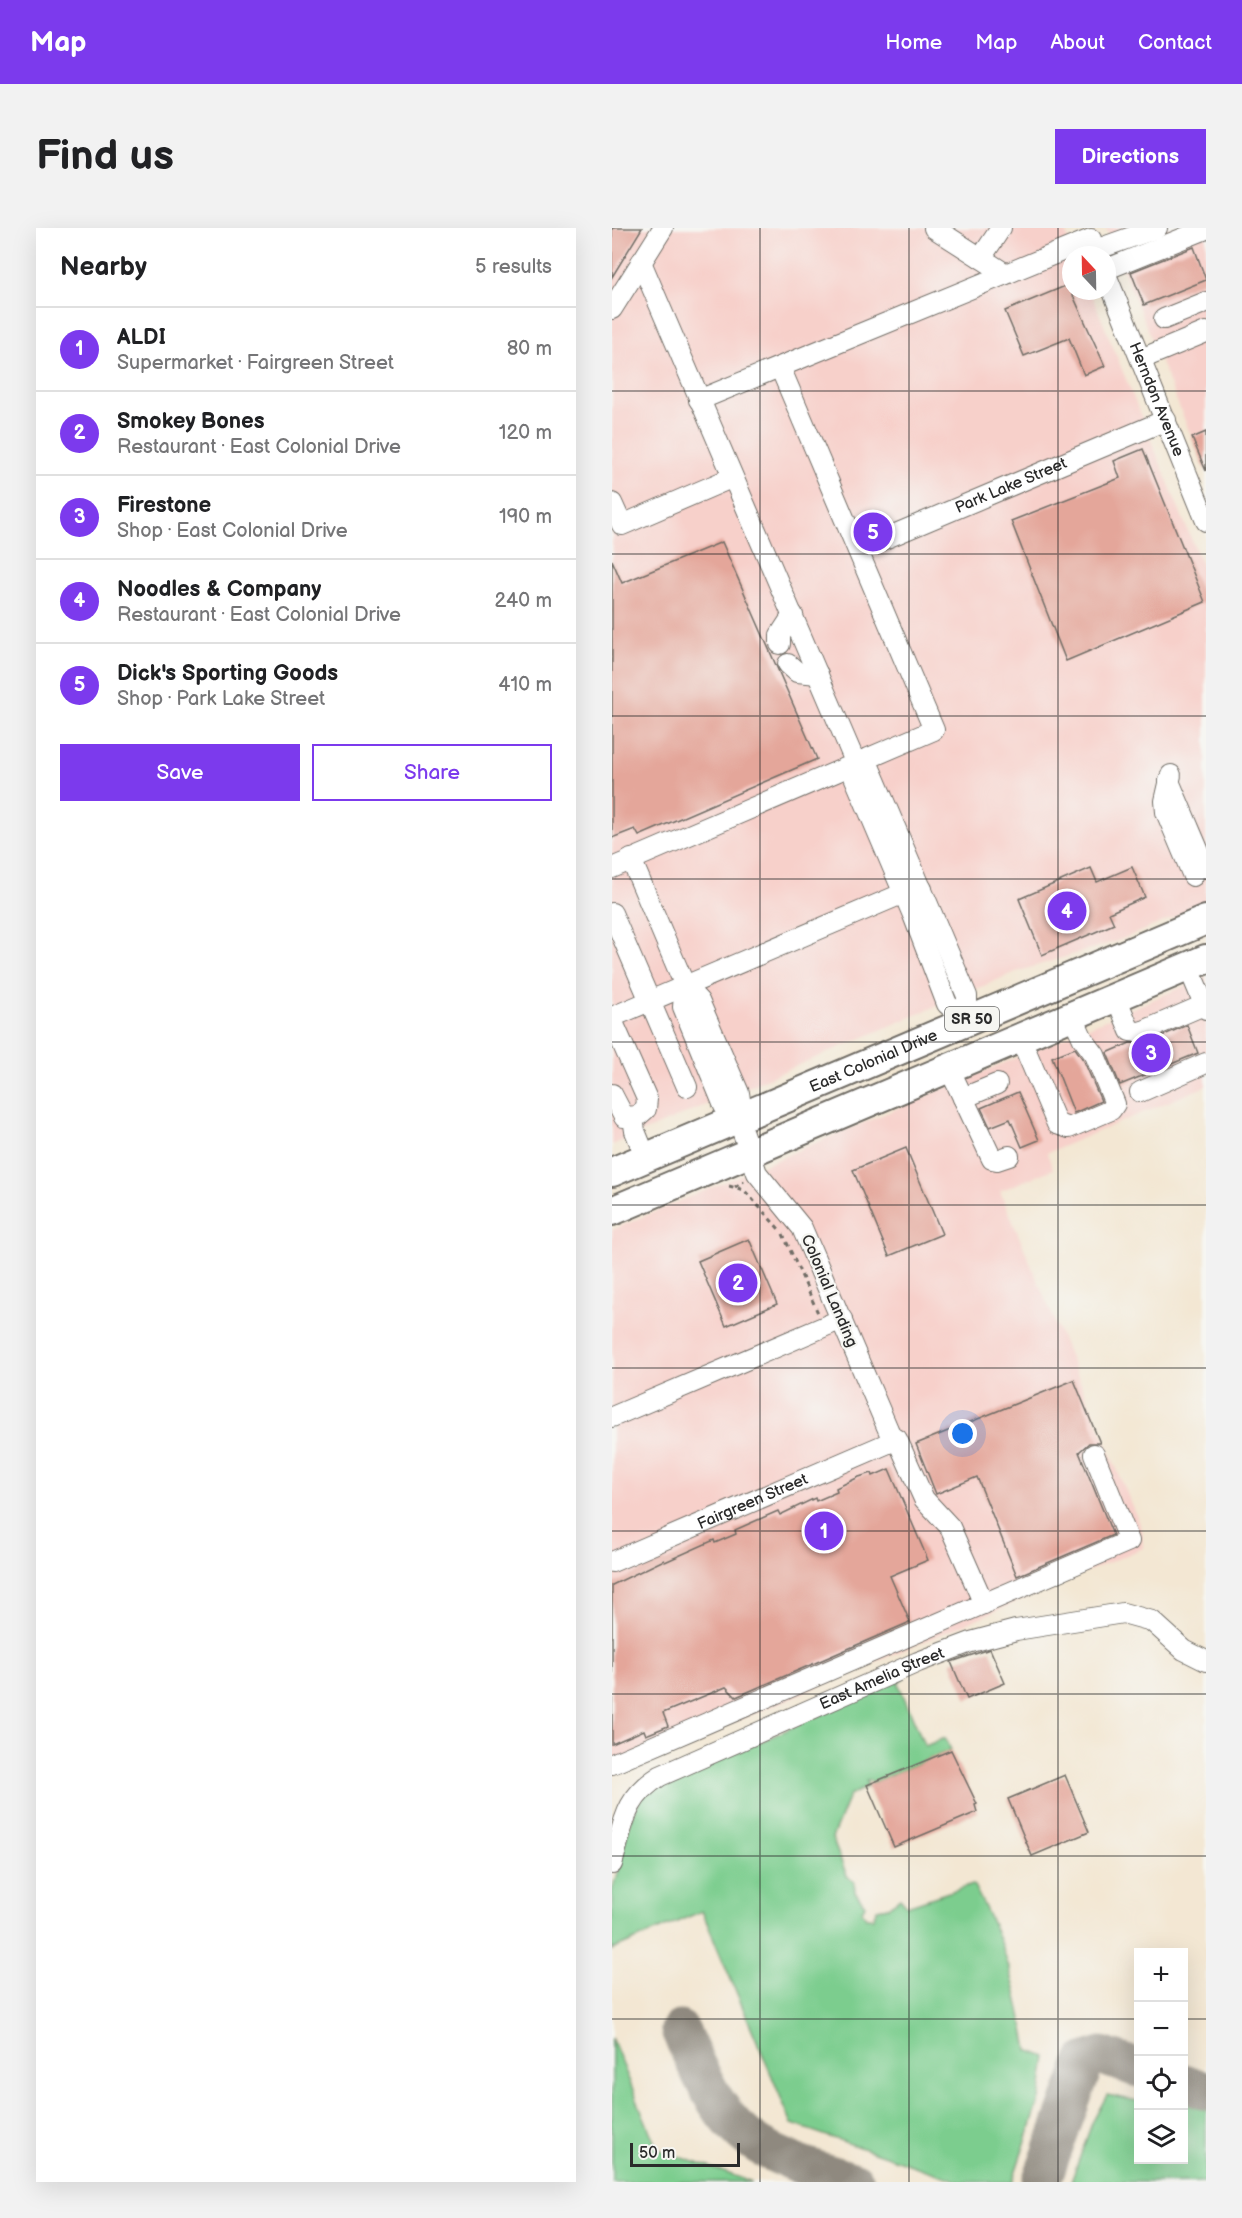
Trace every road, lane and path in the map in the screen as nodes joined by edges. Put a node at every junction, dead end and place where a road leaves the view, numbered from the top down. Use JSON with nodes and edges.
{"nodes":[{"id":1,"x":663,"y":228,"type":"edge"},
{"id":2,"x":1001,"y":228,"type":"edge"},
{"id":3,"x":1206,"y":229,"type":"edge"},
{"id":4,"x":942,"y":230,"type":"edge"},
{"id":5,"x":1145,"y":230,"type":"edge"},
{"id":6,"x":1093,"y":243,"type":"edge"},
{"id":7,"x":981,"y":258,"type":"junction"},
{"id":8,"x":641,"y":262,"type":"junction"},
{"id":9,"x":1116,"y":264,"type":"edge"},
{"id":10,"x":1006,"y":274,"type":"junction"},
{"id":11,"x":1116,"y":298,"type":"edge"},
{"id":12,"x":1206,"y":302,"type":"edge"},
{"id":13,"x":612,"y":309,"type":"edge"},
{"id":14,"x":1164,"y":319,"type":"dead end"},
{"id":15,"x":1206,"y":332,"type":"edge"},
{"id":16,"x":1142,"y":359,"type":"junction"},
{"id":17,"x":780,"y":367,"type":"junction"},
{"id":18,"x":699,"y":400,"type":"junction"},
{"id":19,"x":1166,"y":420,"type":"junction"},
{"id":20,"x":731,"y":478,"type":"junction"},
{"id":21,"x":612,"y":503,"type":"edge"},
{"id":22,"x":1206,"y":521,"type":"edge"},
{"id":23,"x":858,"y":550,"type":"junction"},
{"id":24,"x":793,"y":615,"type":"junction"},
{"id":25,"x":780,"y":644,"type":"dead end"},
{"id":26,"x":788,"y":664,"type":"dead end"},
{"id":27,"x":818,"y":674,"type":"junction"},
{"id":28,"x":857,"y":763,"type":"junction"},
{"id":29,"x":1206,"y":847,"type":"edge"},
{"id":30,"x":632,"y":859,"type":"junction"},
{"id":31,"x":612,"y":867,"type":"edge"},
{"id":32,"x":1199,"y":872,"type":"edge"},
{"id":33,"x":913,"y":891,"type":"junction"},
{"id":34,"x":612,"y":913,"type":"edge"},
{"id":35,"x":1206,"y":920,"type":"edge"},
{"id":36,"x":1197,"y":962,"type":"edge"},
{"id":37,"x":685,"y":986,"type":"junction"},
{"id":38,"x":1116,"y":997,"type":"junction"},
{"id":39,"x":650,"y":1001,"type":"junction"},
{"id":40,"x":1205,"y":1007,"type":"edge"},
{"id":41,"x":1072,"y":1015,"type":"junction"},
{"id":42,"x":612,"y":1019,"type":"edge"},
{"id":43,"x":967,"y":1021,"type":"junction"},
{"id":44,"x":1020,"y":1037,"type":"junction"},
{"id":45,"x":1206,"y":1064,"type":"edge"},
{"id":46,"x":949,"y":1068,"type":"junction"},
{"id":47,"x":997,"y":1084,"type":"dead end"},
{"id":48,"x":687,"y":1088,"type":"dead end"},
{"id":49,"x":1140,"y":1092,"type":"dead end"},
{"id":50,"x":612,"y":1094,"type":"edge"},
{"id":51,"x":963,"y":1098,"type":"junction"},
{"id":52,"x":633,"y":1118,"type":"junction"},
{"id":53,"x":738,"y":1119,"type":"junction"},
{"id":54,"x":748,"y":1152,"type":"junction"},
{"id":55,"x":1009,"y":1156,"type":"dead end"},
{"id":56,"x":646,"y":1158,"type":"junction"},
{"id":57,"x":612,"y":1172,"type":"edge"},
{"id":58,"x":724,"y":1185,"type":"dead end"},
{"id":59,"x":612,"y":1210,"type":"edge"},
{"id":60,"x":820,"y":1317,"type":"dead end"},
{"id":61,"x":842,"y":1319,"type":"junction"},
{"id":62,"x":612,"y":1417,"type":"edge"},
{"id":63,"x":895,"y":1440,"type":"junction"},
{"id":64,"x":1094,"y":1454,"type":"dead end"},
{"id":65,"x":612,"y":1562,"type":"edge"},
{"id":66,"x":984,"y":1604,"type":"junction"},
{"id":67,"x":1206,"y":1661,"type":"edge"},
{"id":68,"x":612,"y":1764,"type":"edge"},
{"id":69,"x":612,"y":1864,"type":"edge"}],
"edges":[{"from":1,"to":8,"type":"street"},
{"from":2,"to":7,"type":"street"},
{"from":3,"to":9,"type":"street"},
{"from":4,"to":7,"type":"street"},
{"from":5,"to":6,"type":"street"},
{"from":6,"to":10,"type":"street"},
{"from":7,"to":10,"type":"street"},
{"from":8,"to":13,"type":"street"},
{"from":8,"to":18,"type":"street"},
{"from":10,"to":17,"type":"street"},
{"from":11,"to":16,"type":"street","name":"Herndon Avenue"},
{"from":12,"to":14,"type":"street"},
{"from":15,"to":16,"type":"street"},
{"from":16,"to":19,"type":"street","name":"Herndon Avenue"},
{"from":17,"to":18,"type":"street"},
{"from":17,"to":23,"type":"street"},
{"from":18,"to":20,"type":"street"},
{"from":19,"to":22,"type":"street","name":"Herndon Avenue"},
{"from":19,"to":23,"type":"street","name":"Park Lake Street"},
{"from":20,"to":21,"type":"street"},
{"from":20,"to":24,"type":"street"},
{"from":23,"to":28,"type":"street"},
{"from":24,"to":25,"type":"street"},
{"from":24,"to":27,"type":"street"},
{"from":26,"to":27,"type":"street"},
{"from":27,"to":28,"type":"street"},
{"from":28,"to":30,"type":"street"},
{"from":28,"to":33,"type":"street"},
{"from":29,"to":32,"type":"street"},
{"from":30,"to":31,"type":"street"},
{"from":30,"to":37,"type":"street"},
{"from":33,"to":37,"type":"street"},
{"from":33,"to":43,"type":"street"},
{"from":34,"to":39,"type":"street"},
{"from":35,"to":43,"type":"highway","name":"East Colonial Drive","number":"SR 50"},
{"from":36,"to":38,"type":"highway","number":"SR 50"},
{"from":36,"to":40,"type":"street"},
{"from":37,"to":39,"type":"street"},
{"from":37,"to":53,"type":"street"},
{"from":38,"to":40,"type":"street"},
{"from":38,"to":41,"type":"highway","number":"SR 50"},
{"from":39,"to":42,"type":"street"},
{"from":39,"to":48,"type":"street"},
{"from":41,"to":44,"type":"highway","number":"SR 50"},
{"from":41,"to":44,"type":"street"},
{"from":42,"to":52,"type":"street"},
{"from":43,"to":53,"type":"highway","name":"East Colonial Drive","number":"SR 50"},
{"from":44,"to":46,"type":"highway","number":"SR 50"},
{"from":45,"to":49,"type":"street"},
{"from":46,"to":51,"type":"street"},
{"from":46,"to":54,"type":"highway","number":"SR 50"},
{"from":47,"to":51,"type":"street"},
{"from":50,"to":52,"type":"street"},
{"from":51,"to":55,"type":"street"},
{"from":52,"to":56,"type":"street"},
{"from":53,"to":54,"type":"street"},
{"from":53,"to":56,"type":"highway","name":"East Colonial Drive","number":"SR 50"},
{"from":54,"to":59,"type":"highway","number":"SR 50"},
{"from":54,"to":61,"type":"street","name":"Colonial Landing"},
{"from":56,"to":57,"type":"highway","name":"East Colonial Drive","number":"SR 50"},
{"from":58,"to":60,"type":"path"},
{"from":61,"to":62,"type":"street"},
{"from":61,"to":63,"type":"street","name":"Colonial Landing"},
{"from":63,"to":65,"type":"street","name":"Fairgreen Street"},
{"from":63,"to":66,"type":"street","name":"Colonial Landing"},
{"from":64,"to":66,"type":"street"},
{"from":66,"to":68,"type":"street"},
{"from":67,"to":69,"type":"street","name":"East Amelia Street"}]}
